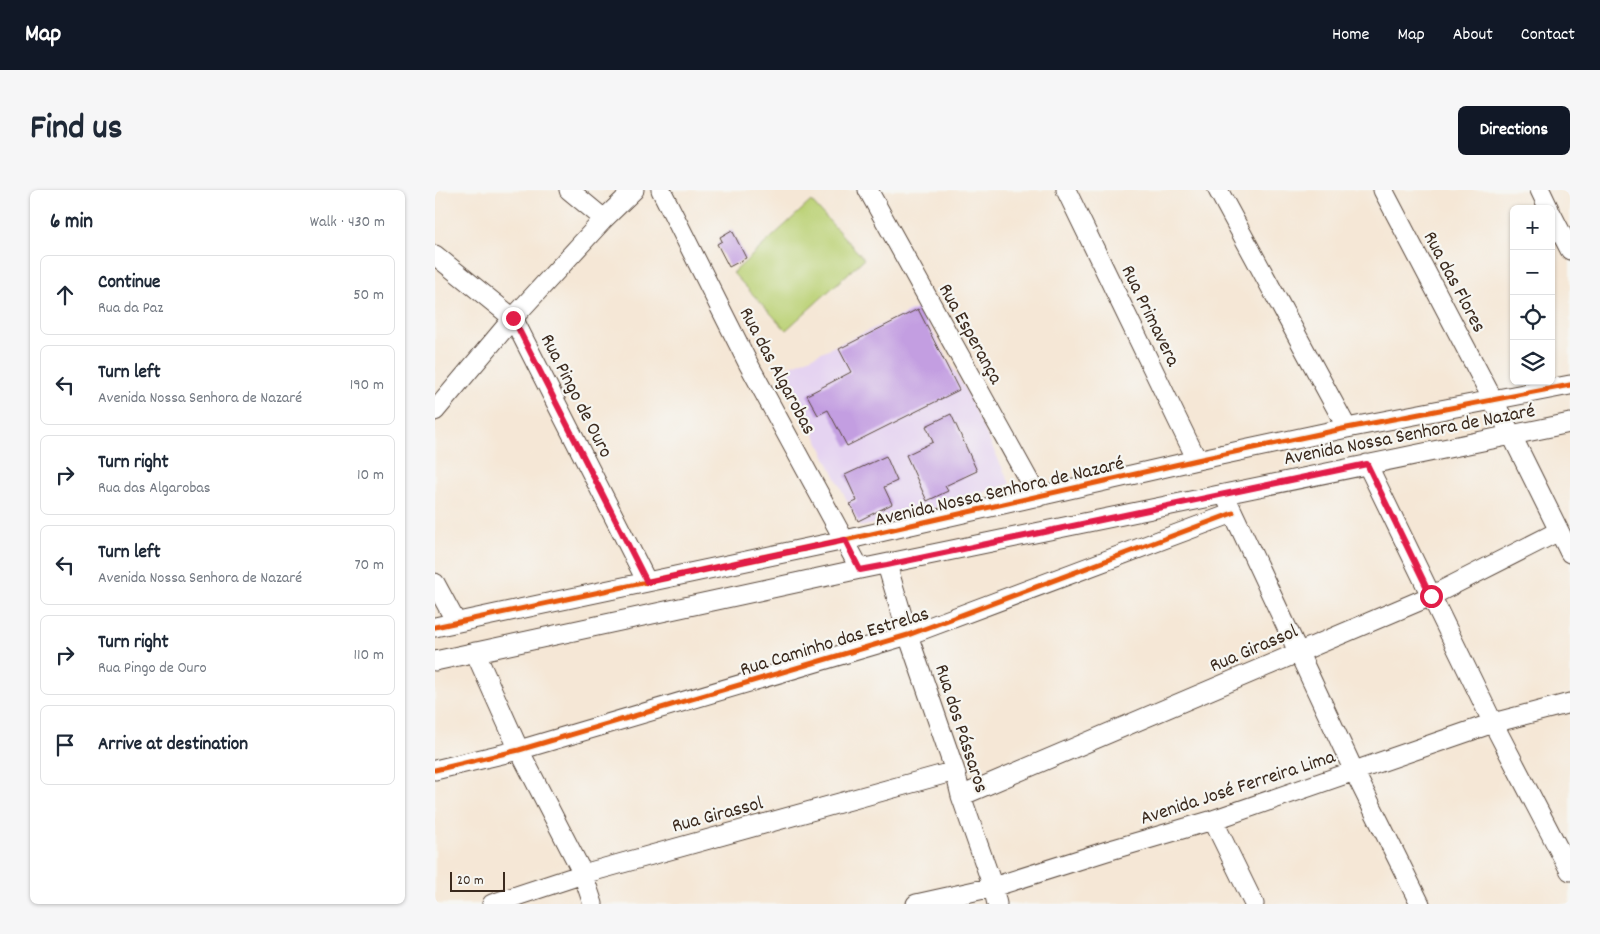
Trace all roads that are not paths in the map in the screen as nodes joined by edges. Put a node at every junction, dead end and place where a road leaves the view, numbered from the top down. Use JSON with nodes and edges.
{"nodes":[{"id":1,"x":569,"y":190,"type":"edge"},
{"id":2,"x":634,"y":190,"type":"edge"},
{"id":3,"x":661,"y":190,"type":"edge"},
{"id":4,"x":868,"y":190,"type":"edge"},
{"id":5,"x":1066,"y":190,"type":"edge"},
{"id":6,"x":1218,"y":190,"type":"edge"},
{"id":7,"x":1383,"y":190,"type":"edge"},
{"id":8,"x":1540,"y":190,"type":"edge"},
{"id":9,"x":1547,"y":205,"type":"edge"},
{"id":10,"x":604,"y":219,"type":"junction"},
{"id":11,"x":1555,"y":221,"type":"edge"},
{"id":12,"x":1570,"y":250,"type":"edge"},
{"id":13,"x":435,"y":255,"type":"edge"},
{"id":14,"x":513,"y":318,"type":"junction"},
{"id":15,"x":1570,"y":385,"type":"edge"},
{"id":16,"x":1493,"y":400,"type":"junction"},
{"id":17,"x":435,"y":411,"type":"edge"},
{"id":18,"x":1570,"y":423,"type":"edge"},
{"id":19,"x":1347,"y":428,"type":"junction"},
{"id":20,"x":1512,"y":436,"type":"junction"},
{"id":21,"x":1197,"y":460,"type":"junction"},
{"id":22,"x":1367,"y":464,"type":"junction"},
{"id":23,"x":1224,"y":494,"type":"junction"},
{"id":24,"x":1038,"y":497,"type":"junction"},
{"id":25,"x":1233,"y":513,"type":"junction"},
{"id":26,"x":1559,"y":531,"type":"junction"},
{"id":27,"x":845,"y":540,"type":"junction"},
{"id":28,"x":1570,"y":553,"type":"edge"},
{"id":29,"x":887,"y":565,"type":"junction"},
{"id":30,"x":860,"y":570,"type":"junction"},
{"id":31,"x":647,"y":582,"type":"junction"},
{"id":32,"x":435,"y":584,"type":"edge"},
{"id":33,"x":1431,"y":596,"type":"junction"},
{"id":34,"x":456,"y":622,"type":"junction"},
{"id":35,"x":435,"y":627,"type":"edge"},
{"id":36,"x":908,"y":635,"type":"junction"},
{"id":37,"x":475,"y":652,"type":"junction"},
{"id":38,"x":1299,"y":652,"type":"junction"},
{"id":39,"x":435,"y":661,"type":"edge"},
{"id":40,"x":1570,"y":704,"type":"edge"},
{"id":41,"x":1493,"y":723,"type":"junction"},
{"id":42,"x":519,"y":750,"type":"junction"},
{"id":43,"x":435,"y":770,"type":"edge"},
{"id":44,"x":955,"y":771,"type":"junction"},
{"id":45,"x":1354,"y":771,"type":"junction"},
{"id":46,"x":961,"y":796,"type":"junction"},
{"id":47,"x":1213,"y":820,"type":"junction"},
{"id":48,"x":1570,"y":871,"type":"edge"},
{"id":49,"x":583,"y":874,"type":"junction"},
{"id":50,"x":995,"y":895,"type":"edge"},
{"id":51,"x":493,"y":904,"type":"edge"},
{"id":52,"x":593,"y":904,"type":"edge"},
{"id":53,"x":916,"y":904,"type":"edge"},
{"id":54,"x":1254,"y":904,"type":"edge"},
{"id":55,"x":1420,"y":904,"type":"edge"}],
"edges":[{"from":1,"to":10,"type":"street"},
{"from":2,"to":10,"type":"street"},
{"from":3,"to":27,"type":"street","name":"Rua das Algarobas"},
{"from":4,"to":24,"type":"street","name":"Rua Esperança"},
{"from":5,"to":21,"type":"street","name":"Rua Primavera"},
{"from":6,"to":19,"type":"street"},
{"from":7,"to":16,"type":"street","name":"Rua das Flores"},
{"from":8,"to":9,"type":"street"},
{"from":10,"to":14,"type":"street"},
{"from":11,"to":12,"type":"street"},
{"from":13,"to":14,"type":"street","name":"Rua Pingo de Ouro"},
{"from":14,"to":17,"type":"street"},
{"from":14,"to":31,"type":"street","name":"Rua Pingo de Ouro"},
{"from":15,"to":16,"type":"street","name":"Avenida Nossa Senhora de Nazaré"},
{"from":16,"to":19,"type":"street","name":"Avenida Nossa Senhora de Nazaré"},
{"from":16,"to":20,"type":"street","name":"Rua das Flores"},
{"from":18,"to":20,"type":"street","name":"Avenida Nossa Senhora de Nazaré"},
{"from":19,"to":21,"type":"street","name":"Avenida Nossa Senhora de Nazaré"},
{"from":20,"to":22,"type":"street","name":"Avenida Nossa Senhora de Nazaré"},
{"from":20,"to":26,"type":"street","name":"Rua das Flores"},
{"from":21,"to":24,"type":"street","name":"Avenida Nossa Senhora de Nazaré"},
{"from":22,"to":23,"type":"street","name":"Avenida Nossa Senhora de Nazaré"},
{"from":22,"to":33,"type":"street"},
{"from":23,"to":25,"type":"street"},
{"from":23,"to":29,"type":"street","name":"Avenida Nossa Senhora de Nazaré"},
{"from":24,"to":27,"type":"street","name":"Avenida Nossa Senhora de Nazaré"},
{"from":25,"to":36,"type":"street","name":"Rua Caminho das Estrelas"},
{"from":25,"to":38,"type":"street"},
{"from":26,"to":28,"type":"street","name":"Rua das Flores"},
{"from":26,"to":33,"type":"street","name":"Rua Girassol"},
{"from":27,"to":30,"type":"street","name":"Rua das Algarobas"},
{"from":27,"to":31,"type":"street","name":"Avenida Nossa Senhora de Nazaré"},
{"from":29,"to":30,"type":"street","name":"Avenida Nossa Senhora de Nazaré"},
{"from":29,"to":36,"type":"street","name":"Rua dos Pássaros"},
{"from":30,"to":37,"type":"street","name":"Avenida Nossa Senhora de Nazaré"},
{"from":31,"to":34,"type":"street","name":"Avenida Nossa Senhora de Nazaré"},
{"from":32,"to":34,"type":"street"},
{"from":33,"to":38,"type":"street","name":"Rua Girassol"},
{"from":33,"to":41,"type":"street"},
{"from":34,"to":35,"type":"street","name":"Avenida Nossa Senhora de Nazaré"},
{"from":36,"to":42,"type":"street","name":"Rua Caminho das Estrelas"},
{"from":36,"to":44,"type":"street","name":"Rua dos Pássaros"},
{"from":37,"to":39,"type":"street","name":"Avenida Nossa Senhora de Nazaré"},
{"from":37,"to":42,"type":"street"},
{"from":38,"to":45,"type":"street"},
{"from":38,"to":46,"type":"street","name":"Rua Girassol"},
{"from":40,"to":41,"type":"street","name":"Avenida José Ferreira Lima"},
{"from":41,"to":45,"type":"street","name":"Avenida José Ferreira Lima"},
{"from":41,"to":48,"type":"street"},
{"from":42,"to":43,"type":"street","name":"Rua Caminho das Estrelas"},
{"from":42,"to":49,"type":"street"},
{"from":44,"to":46,"type":"street","name":"Rua dos Pássaros"},
{"from":44,"to":49,"type":"street","name":"Rua Girassol"},
{"from":45,"to":47,"type":"street","name":"Avenida José Ferreira Lima"},
{"from":45,"to":55,"type":"street"},
{"from":46,"to":50,"type":"street","name":"Rua dos Pássaros"},
{"from":47,"to":50,"type":"street","name":"Avenida José Ferreira Lima"},
{"from":47,"to":54,"type":"street"},
{"from":49,"to":51,"type":"street","name":"Rua Girassol"},
{"from":49,"to":52,"type":"street"},
{"from":50,"to":53,"type":"street","name":"Avenida José Ferreira Lima"}]}
